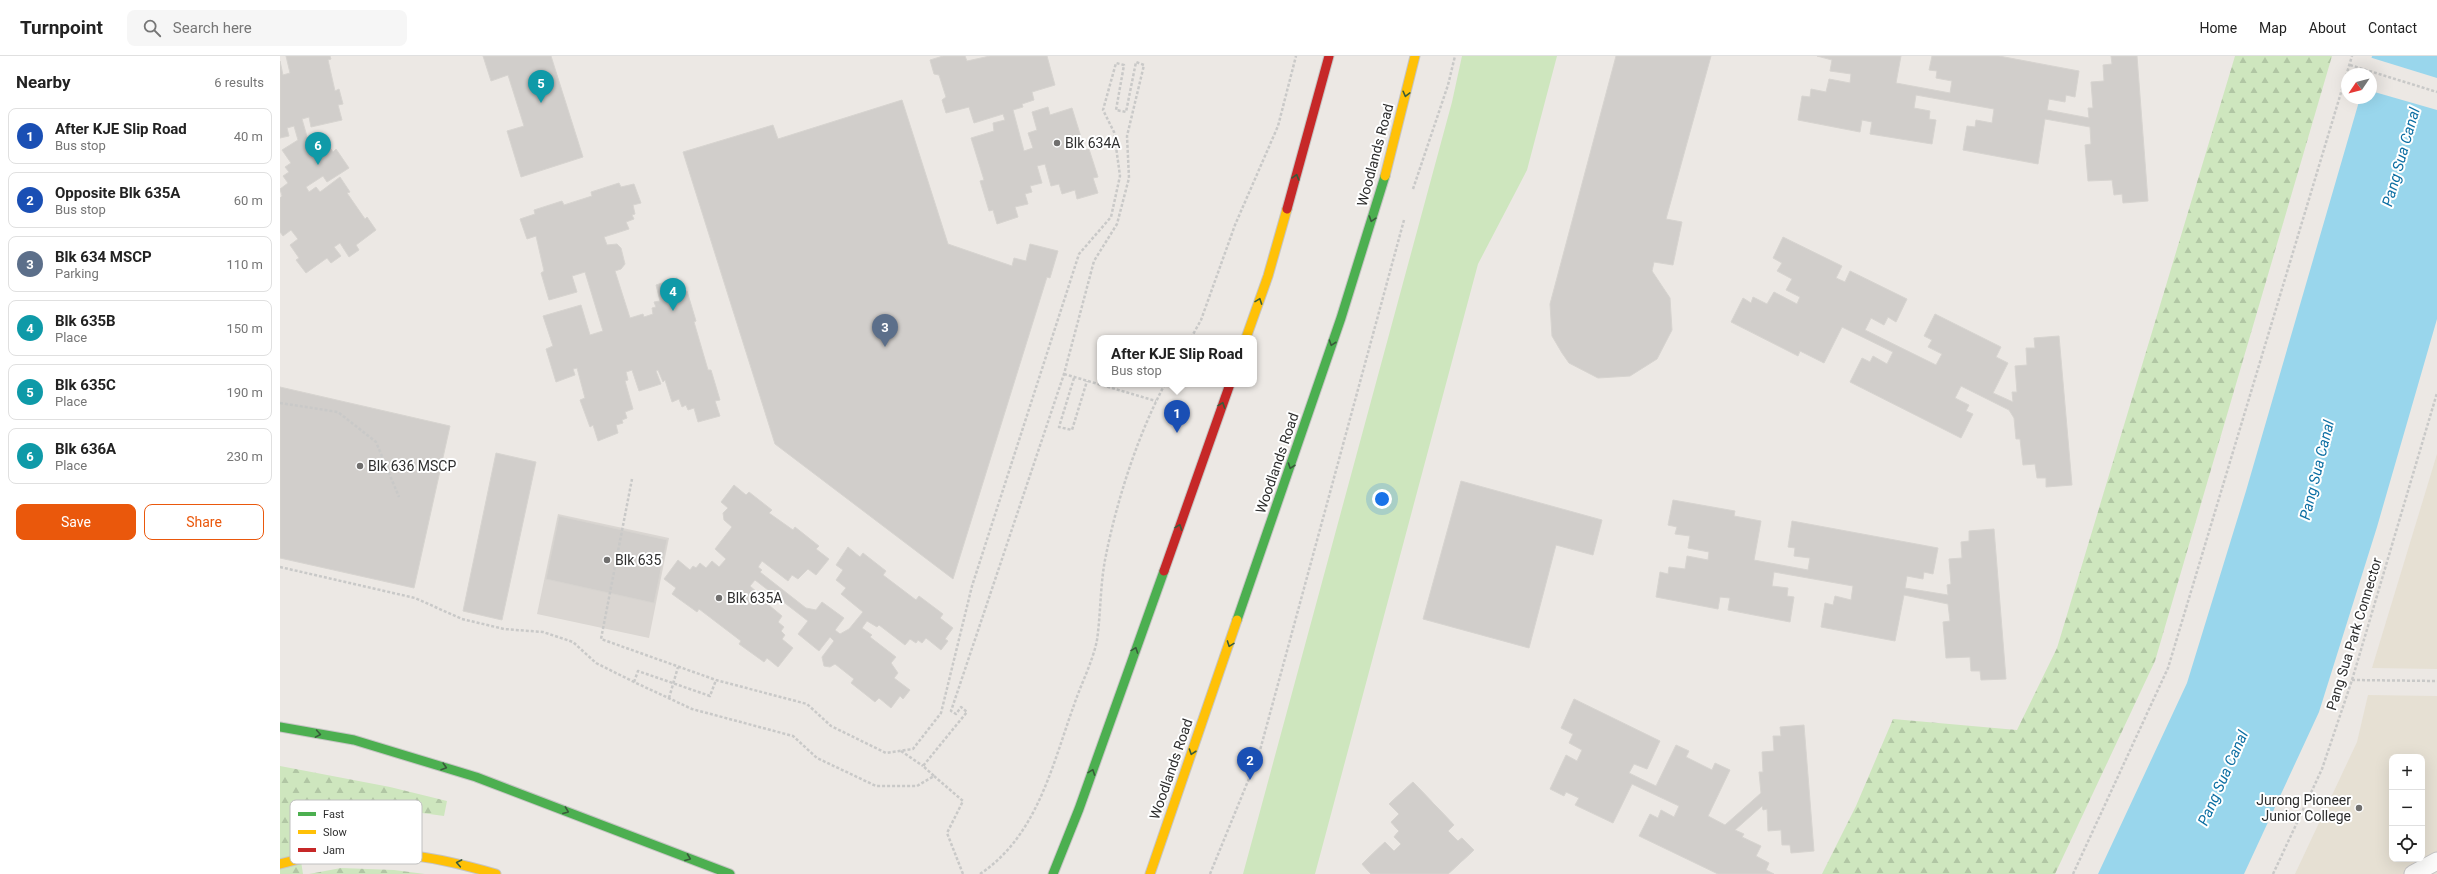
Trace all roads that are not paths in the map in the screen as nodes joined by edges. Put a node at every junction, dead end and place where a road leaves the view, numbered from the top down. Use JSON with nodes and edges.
{"nodes":[{"id":1,"x":1329,"y":56,"type":"edge"},
{"id":2,"x":1415,"y":56,"type":"edge"},
{"id":3,"x":1247,"y":335,"type":"edge"},
{"id":4,"x":1229,"y":387,"type":"edge"},
{"id":5,"x":280,"y":727,"type":"edge"},
{"id":6,"x":1079,"y":809,"type":"junction"},
{"id":7,"x":1050,"y":854,"type":"dead end"},
{"id":8,"x":422,"y":857,"type":"edge"},
{"id":9,"x":2437,"y":861,"type":"edge"},
{"id":10,"x":290,"y":862,"type":"edge"},
{"id":11,"x":280,"y":864,"type":"edge"},
{"id":12,"x":496,"y":874,"type":"edge"},
{"id":13,"x":730,"y":874,"type":"edge"},
{"id":14,"x":1053,"y":874,"type":"edge"},
{"id":15,"x":1150,"y":874,"type":"edge"},
{"id":16,"x":2414,"y":874,"type":"edge"}],
"edges":[{"from":3,"to":1,"type":"highway","one_way":true},
{"from":2,"to":15,"type":"highway","name":"Woodlands Road","one_way":true},
{"from":6,"to":4,"type":"highway","one_way":true},
{"from":5,"to":13,"type":"highway","one_way":true},
{"from":6,"to":7,"type":"highway"},
{"from":6,"to":14,"type":"highway"},
{"from":12,"to":8,"type":"highway","one_way":true},
{"from":9,"to":16,"type":"lane"},
{"from":10,"to":11,"type":"highway","one_way":true}]}
